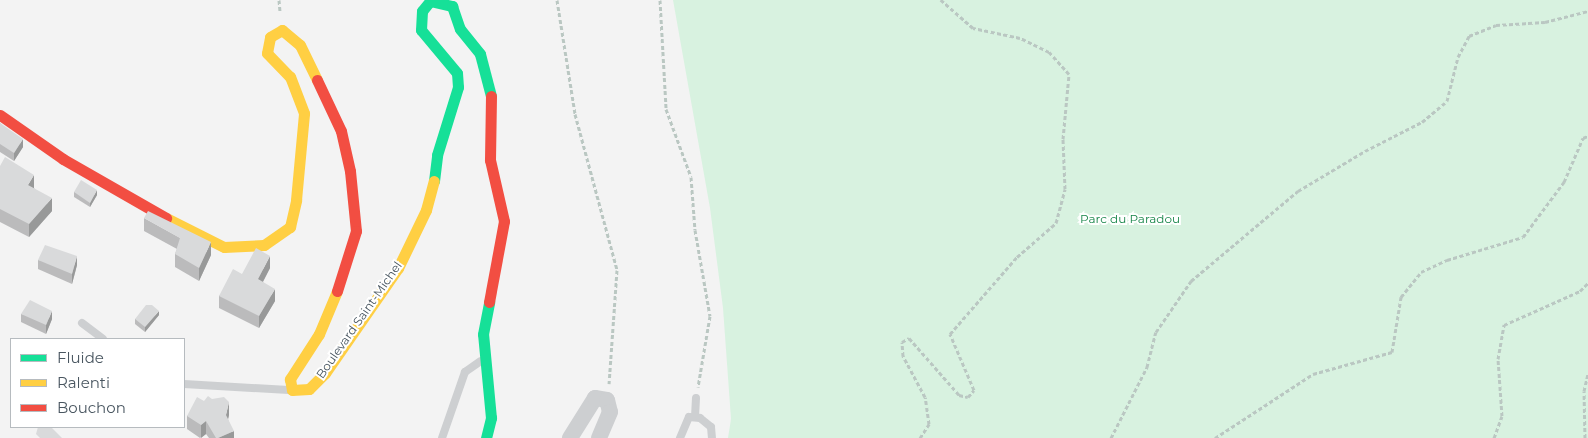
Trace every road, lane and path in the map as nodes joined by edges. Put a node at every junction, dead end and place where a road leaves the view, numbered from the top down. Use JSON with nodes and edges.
{"nodes":[{"id":1,"x":557,"y":0,"type":"edge"},
{"id":2,"x":660,"y":0,"type":"edge"},
{"id":3,"x":941,"y":0,"type":"edge"},
{"id":4,"x":1588,"y":11,"type":"edge"},
{"id":5,"x":0,"y":114,"type":"edge"},
{"id":6,"x":1588,"y":136,"type":"edge"},
{"id":7,"x":1588,"y":283,"type":"edge"},
{"id":8,"x":82,"y":323,"type":"dead end"},
{"id":9,"x":102,"y":338,"type":"edge"},
{"id":10,"x":483,"y":360,"type":"junction"},
{"id":11,"x":1588,"y":374,"type":"edge"},
{"id":12,"x":185,"y":384,"type":"edge"},
{"id":13,"x":292,"y":390,"type":"junction"},
{"id":14,"x":696,"y":398,"type":"joint"},
{"id":15,"x":607,"y":400,"type":"junction"},
{"id":16,"x":695,"y":417,"type":"junction"},
{"id":17,"x":442,"y":438,"type":"edge"},
{"id":18,"x":486,"y":438,"type":"edge"},
{"id":19,"x":570,"y":438,"type":"edge"},
{"id":20,"x":599,"y":438,"type":"edge"},
{"id":21,"x":680,"y":438,"type":"edge"},
{"id":22,"x":712,"y":438,"type":"edge"},
{"id":23,"x":920,"y":438,"type":"edge"},
{"id":24,"x":1111,"y":438,"type":"edge"},
{"id":25,"x":1215,"y":438,"type":"edge"},
{"id":26,"x":1494,"y":438,"type":"edge"},
{"id":27,"x":1586,"y":438,"type":"edge"}],
"edges":[{"from":1,"to":15,"type":"path"},
{"from":2,"to":14,"type":"path"},
{"from":3,"to":23,"type":"path"},
{"from":4,"to":24,"type":"path"},
{"from":5,"to":13,"type":"street","name":"Boulevard Saint-Michel"},
{"from":6,"to":25,"type":"path"},
{"from":7,"to":26,"type":"path"},
{"from":8,"to":9,"type":"lane"},
{"from":10,"to":13,"type":"street","name":"Boulevard Saint-Michel"},
{"from":10,"to":17,"type":"lane"},
{"from":10,"to":18,"type":"street","name":"Boulevard Saint-Michel"},
{"from":11,"to":27,"type":"path"},
{"from":12,"to":13,"type":"lane"},
{"from":14,"to":16,"type":"lane"},
{"from":15,"to":19,"type":"street"},
{"from":15,"to":20,"type":"street"},
{"from":16,"to":21,"type":"lane"},
{"from":16,"to":22,"type":"lane"}]}
